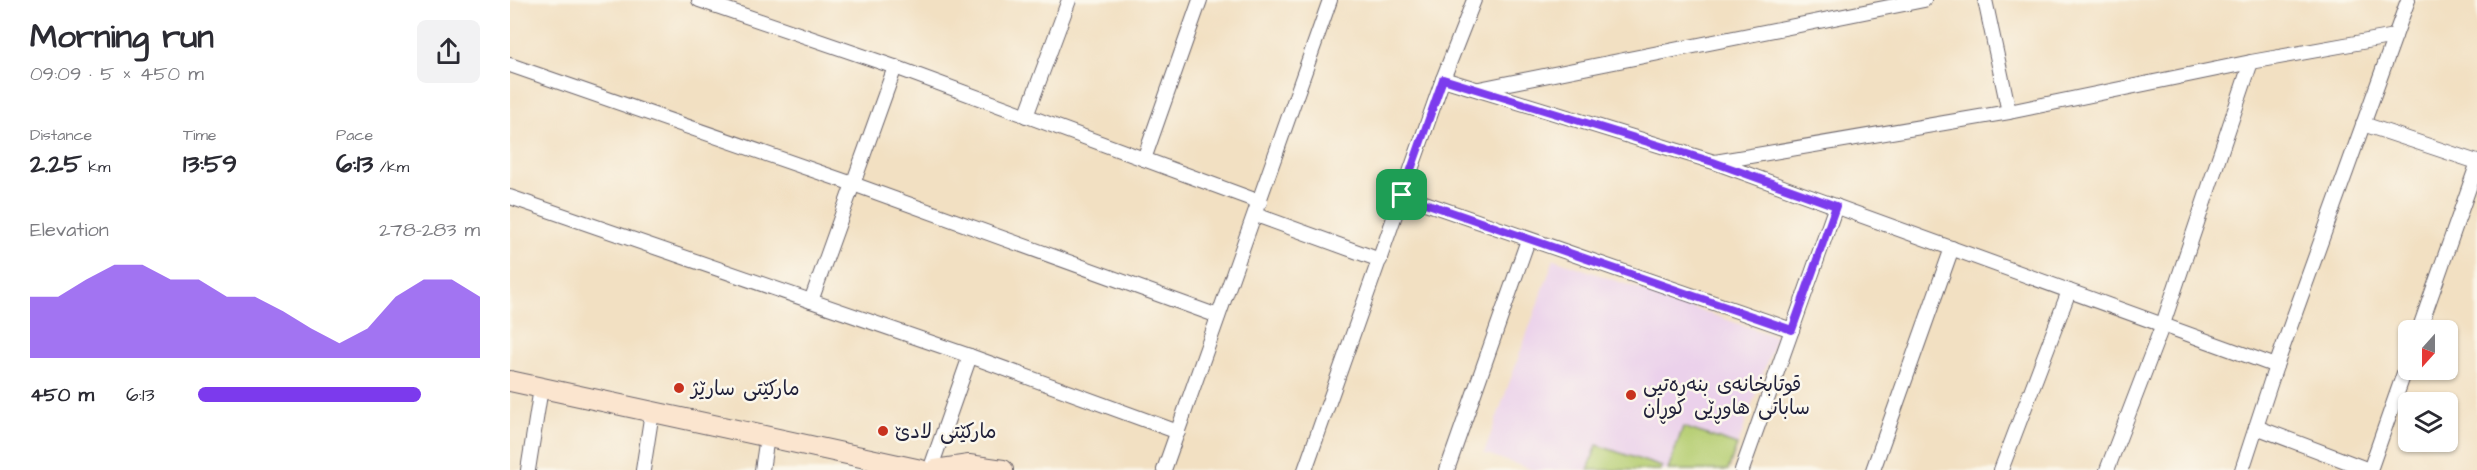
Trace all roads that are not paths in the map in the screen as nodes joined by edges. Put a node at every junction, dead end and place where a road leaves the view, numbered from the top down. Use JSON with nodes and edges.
{"nodes":[{"id":1,"x":699,"y":0,"type":"edge"},
{"id":2,"x":1200,"y":0,"type":"edge"},
{"id":3,"x":1330,"y":0,"type":"edge"},
{"id":4,"x":1474,"y":0,"type":"edge"},
{"id":5,"x":1924,"y":0,"type":"edge"},
{"id":6,"x":1985,"y":0,"type":"edge"},
{"id":7,"x":2408,"y":0,"type":"edge"},
{"id":8,"x":1066,"y":1,"type":"edge"},
{"id":9,"x":2395,"y":36,"type":"junction"},
{"id":10,"x":2251,"y":62,"type":"junction"},
{"id":11,"x":510,"y":65,"type":"edge"},
{"id":12,"x":895,"y":68,"type":"junction"},
{"id":13,"x":1443,"y":79,"type":"junction"},
{"id":14,"x":1476,"y":90,"type":"junction"},
{"id":15,"x":2009,"y":112,"type":"junction"},
{"id":16,"x":1026,"y":116,"type":"junction"},
{"id":17,"x":2363,"y":124,"type":"junction"},
{"id":18,"x":1144,"y":159,"type":"junction"},
{"id":19,"x":1713,"y":162,"type":"junction"},
{"id":20,"x":2477,"y":164,"type":"edge"},
{"id":21,"x":853,"y":184,"type":"junction"},
{"id":22,"x":1402,"y":195,"type":"junction"},
{"id":23,"x":510,"y":197,"type":"edge"},
{"id":24,"x":1836,"y":206,"type":"junction"},
{"id":25,"x":1258,"y":208,"type":"junction"},
{"id":26,"x":1528,"y":240,"type":"junction"},
{"id":27,"x":1952,"y":249,"type":"junction"},
{"id":28,"x":1380,"y":260,"type":"junction"},
{"id":29,"x":2069,"y":291,"type":"junction"},
{"id":30,"x":811,"y":301,"type":"junction"},
{"id":31,"x":1218,"y":316,"type":"junction"},
{"id":32,"x":2422,"y":320,"type":"edge"},
{"id":33,"x":2163,"y":324,"type":"junction"},
{"id":34,"x":1792,"y":330,"type":"junction"},
{"id":35,"x":970,"y":356,"type":"junction"},
{"id":36,"x":2277,"y":366,"type":"junction"},
{"id":37,"x":2402,"y":380,"type":"edge"},
{"id":38,"x":510,"y":381,"type":"edge"},
{"id":39,"x":541,"y":388,"type":"junction"},
{"id":40,"x":652,"y":412,"type":"junction"},
{"id":41,"x":2256,"y":427,"type":"junction"},
{"id":42,"x":1178,"y":432,"type":"junction"},
{"id":43,"x":768,"y":437,"type":"junction"},
{"id":44,"x":877,"y":465,"type":"edge"},
{"id":45,"x":528,"y":470,"type":"edge"},
{"id":46,"x":643,"y":470,"type":"edge"},
{"id":47,"x":762,"y":470,"type":"edge"},
{"id":48,"x":921,"y":470,"type":"edge"},
{"id":49,"x":930,"y":470,"type":"edge"},
{"id":50,"x":935,"y":470,"type":"edge"},
{"id":51,"x":1003,"y":470,"type":"edge"},
{"id":52,"x":1164,"y":470,"type":"edge"},
{"id":53,"x":1305,"y":470,"type":"edge"},
{"id":54,"x":1447,"y":470,"type":"edge"},
{"id":55,"x":1742,"y":470,"type":"edge"},
{"id":56,"x":1873,"y":470,"type":"edge"},
{"id":57,"x":2001,"y":470,"type":"edge"},
{"id":58,"x":2107,"y":470,"type":"edge"},
{"id":59,"x":2242,"y":470,"type":"edge"},
{"id":60,"x":2370,"y":470,"type":"edge"}],
"edges":[{"from":1,"to":12,"type":"street"},
{"from":2,"to":18,"type":"street"},
{"from":3,"to":25,"type":"street"},
{"from":4,"to":13,"type":"street"},
{"from":5,"to":14,"type":"street"},
{"from":6,"to":15,"type":"street"},
{"from":7,"to":9,"type":"street"},
{"from":8,"to":16,"type":"street"},
{"from":9,"to":10,"type":"street"},
{"from":9,"to":17,"type":"street"},
{"from":10,"to":15,"type":"street"},
{"from":10,"to":33,"type":"street"},
{"from":11,"to":21,"type":"street"},
{"from":12,"to":16,"type":"street"},
{"from":12,"to":21,"type":"street"},
{"from":13,"to":14,"type":"street"},
{"from":13,"to":22,"type":"street"},
{"from":14,"to":19,"type":"street"},
{"from":15,"to":19,"type":"street"},
{"from":16,"to":18,"type":"street"},
{"from":17,"to":20,"type":"street"},
{"from":17,"to":36,"type":"street"},
{"from":18,"to":25,"type":"street"},
{"from":19,"to":24,"type":"street"},
{"from":20,"to":32,"type":"street"},
{"from":21,"to":30,"type":"street"},
{"from":21,"to":31,"type":"street"},
{"from":22,"to":26,"type":"street"},
{"from":22,"to":28,"type":"street"},
{"from":23,"to":30,"type":"street"},
{"from":24,"to":27,"type":"street"},
{"from":24,"to":34,"type":"street"},
{"from":25,"to":28,"type":"street"},
{"from":25,"to":31,"type":"street"},
{"from":26,"to":34,"type":"street"},
{"from":26,"to":54,"type":"street"},
{"from":27,"to":29,"type":"street"},
{"from":27,"to":56,"type":"street"},
{"from":28,"to":53,"type":"street"},
{"from":29,"to":33,"type":"street"},
{"from":29,"to":57,"type":"street"},
{"from":30,"to":35,"type":"street"},
{"from":31,"to":42,"type":"street"},
{"from":33,"to":36,"type":"street"},
{"from":33,"to":58,"type":"street"},
{"from":34,"to":55,"type":"street"},
{"from":35,"to":42,"type":"street"},
{"from":35,"to":49,"type":"street"},
{"from":36,"to":41,"type":"street"},
{"from":37,"to":60,"type":"street"},
{"from":38,"to":39,"type":"street"},
{"from":39,"to":40,"type":"street"},
{"from":39,"to":45,"type":"street"},
{"from":40,"to":43,"type":"street"},
{"from":40,"to":46,"type":"street"},
{"from":41,"to":59,"type":"street"},
{"from":41,"to":60,"type":"street"},
{"from":42,"to":52,"type":"street"},
{"from":43,"to":44,"type":"street"},
{"from":43,"to":47,"type":"street"},
{"from":44,"to":48,"type":"street"},
{"from":50,"to":51,"type":"street"}]}
